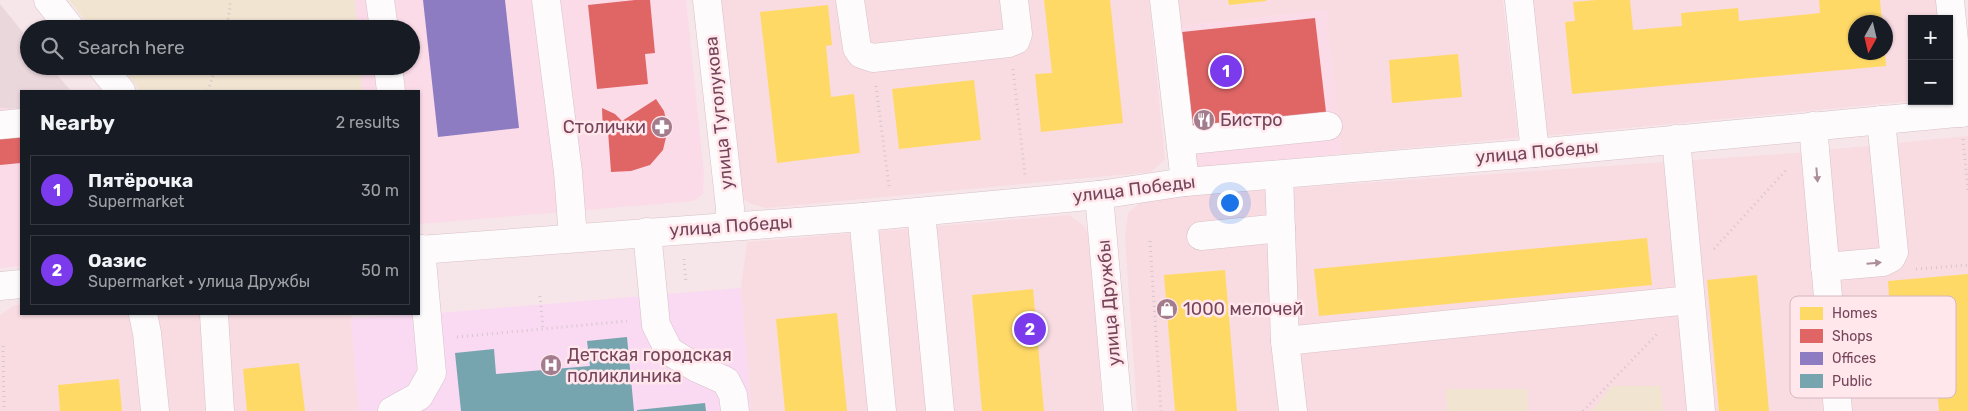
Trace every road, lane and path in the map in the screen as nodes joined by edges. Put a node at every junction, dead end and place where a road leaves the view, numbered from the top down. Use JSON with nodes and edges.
{"nodes":[{"id":1,"x":48,"y":0,"type":"edge"},
{"id":2,"x":230,"y":0,"type":"edge"},
{"id":3,"x":380,"y":0,"type":"edge"},
{"id":4,"x":546,"y":0,"type":"edge"},
{"id":5,"x":707,"y":0,"type":"edge"},
{"id":6,"x":850,"y":0,"type":"edge"},
{"id":7,"x":1014,"y":0,"type":"edge"},
{"id":8,"x":1164,"y":0,"type":"edge"},
{"id":9,"x":1519,"y":0,"type":"edge"},
{"id":10,"x":1950,"y":0,"type":"edge"},
{"id":11,"x":64,"y":20,"type":"edge"},
{"id":12,"x":228,"y":20,"type":"edge"},
{"id":13,"x":383,"y":20,"type":"edge"},
{"id":14,"x":1009,"y":43,"type":"junction"},
{"id":15,"x":873,"y":58,"type":"junction"},
{"id":16,"x":107,"y":75,"type":"edge"},
{"id":17,"x":213,"y":75,"type":"edge"},
{"id":18,"x":389,"y":75,"type":"edge"},
{"id":19,"x":118,"y":90,"type":"edge"},
{"id":20,"x":208,"y":90,"type":"edge"},
{"id":21,"x":391,"y":90,"type":"edge"},
{"id":22,"x":1964,"y":118,"type":"edge"},
{"id":23,"x":1882,"y":120,"type":"junction"},
{"id":24,"x":20,"y":123,"type":"edge"},
{"id":25,"x":0,"y":124,"type":"edge"},
{"id":26,"x":1328,"y":126,"type":"dead end"},
{"id":27,"x":1813,"y":126,"type":"junction"},
{"id":28,"x":1676,"y":139,"type":"junction"},
{"id":29,"x":1181,"y":141,"type":"junction"},
{"id":30,"x":1535,"y":153,"type":"junction"},
{"id":31,"x":1279,"y":175,"type":"junction"},
{"id":32,"x":1026,"y":178,"type":"dead end"},
{"id":33,"x":1185,"y":182,"type":"junction"},
{"id":34,"x":1968,"y":190,"type":"edge"},
{"id":35,"x":889,"y":192,"type":"dead end"},
{"id":36,"x":1099,"y":195,"type":"junction"},
{"id":37,"x":922,"y":212,"type":"junction"},
{"id":38,"x":863,"y":218,"type":"junction"},
{"id":39,"x":729,"y":226,"type":"junction"},
{"id":40,"x":1281,"y":228,"type":"junction"},
{"id":41,"x":647,"y":232,"type":"junction"},
{"id":42,"x":1200,"y":236,"type":"dead end"},
{"id":43,"x":573,"y":238,"type":"junction"},
{"id":44,"x":1150,"y":241,"type":"dead end"},
{"id":45,"x":420,"y":249,"type":"edge"},
{"id":46,"x":683,"y":257,"type":"dead end"},
{"id":47,"x":1825,"y":267,"type":"junction"},
{"id":48,"x":686,"y":283,"type":"dead end"},
{"id":49,"x":20,"y":284,"type":"edge"},
{"id":50,"x":0,"y":286,"type":"edge"},
{"id":51,"x":540,"y":296,"type":"dead end"},
{"id":52,"x":1828,"y":296,"type":"edge"},
{"id":53,"x":1690,"y":300,"type":"junction"},
{"id":54,"x":143,"y":315,"type":"edge"},
{"id":55,"x":214,"y":315,"type":"edge"},
{"id":56,"x":656,"y":318,"type":"junction"},
{"id":57,"x":543,"y":329,"type":"junction"},
{"id":58,"x":429,"y":340,"type":"junction"},
{"id":59,"x":1285,"y":341,"type":"junction"},
{"id":60,"x":3,"y":346,"type":"dead end"},
{"id":61,"x":1837,"y":398,"type":"edge"},
{"id":62,"x":4,"y":411,"type":"edge"},
{"id":63,"x":155,"y":411,"type":"edge"},
{"id":64,"x":220,"y":411,"type":"edge"},
{"id":65,"x":392,"y":411,"type":"edge"},
{"id":66,"x":735,"y":411,"type":"edge"},
{"id":67,"x":882,"y":411,"type":"edge"},
{"id":68,"x":940,"y":411,"type":"edge"},
{"id":69,"x":1118,"y":411,"type":"edge"},
{"id":70,"x":1161,"y":411,"type":"edge"},
{"id":71,"x":1293,"y":411,"type":"edge"},
{"id":72,"x":1701,"y":411,"type":"edge"},
{"id":73,"x":1838,"y":411,"type":"edge"}],
"edges":[{"from":1,"to":11,"type":"street"},
{"from":2,"to":12,"type":"path"},
{"from":3,"to":13,"type":"street"},
{"from":4,"to":43,"type":"street"},
{"from":5,"to":39,"type":"street","name":"улица Туголукова"},
{"from":6,"to":15,"type":"street"},
{"from":7,"to":14,"type":"street"},
{"from":8,"to":29,"type":"street"},
{"from":9,"to":30,"type":"street"},
{"from":10,"to":22,"type":"street"},
{"from":14,"to":15,"type":"street"},
{"from":14,"to":32,"type":"path"},
{"from":15,"to":35,"type":"path"},
{"from":16,"to":19,"type":"street"},
{"from":17,"to":20,"type":"path"},
{"from":18,"to":21,"type":"street"},
{"from":22,"to":23,"type":"street","name":"улица Победы"},
{"from":22,"to":34,"type":"path"},
{"from":23,"to":27,"type":"street","name":"улица Победы"},
{"from":47,"to":23,"type":"street","one_way":true},
{"from":24,"to":25,"type":"street"},
{"from":26,"to":29,"type":"street"},
{"from":27,"to":28,"type":"street","name":"улица Победы"},
{"from":27,"to":47,"type":"street","one_way":true},
{"from":28,"to":30,"type":"street","name":"улица Победы"},
{"from":28,"to":53,"type":"street"},
{"from":29,"to":33,"type":"street"},
{"from":30,"to":31,"type":"street","name":"улица Победы"},
{"from":31,"to":33,"type":"street","name":"улица Победы"},
{"from":31,"to":40,"type":"street"},
{"from":33,"to":36,"type":"street","name":"улица Победы"},
{"from":36,"to":37,"type":"street","name":"улица Победы"},
{"from":36,"to":69,"type":"street","name":"улица Дружбы"},
{"from":37,"to":38,"type":"street","name":"улица Победы"},
{"from":37,"to":68,"type":"street"},
{"from":38,"to":39,"type":"street","name":"улица Победы"},
{"from":38,"to":67,"type":"street"},
{"from":39,"to":41,"type":"street","name":"улица Победы"},
{"from":40,"to":42,"type":"street"},
{"from":40,"to":59,"type":"street"},
{"from":41,"to":43,"type":"street","name":"улица Победы"},
{"from":41,"to":56,"type":"street"},
{"from":43,"to":45,"type":"street","name":"улица Победы"},
{"from":44,"to":70,"type":"path"},
{"from":45,"to":58,"type":"street"},
{"from":46,"to":48,"type":"path"},
{"from":47,"to":52,"type":"street"},
{"from":49,"to":50,"type":"street"},
{"from":51,"to":57,"type":"path"},
{"from":53,"to":59,"type":"street"},
{"from":53,"to":72,"type":"street"},
{"from":54,"to":63,"type":"street"},
{"from":55,"to":64,"type":"street"},
{"from":56,"to":57,"type":"path"},
{"from":56,"to":66,"type":"street"},
{"from":57,"to":58,"type":"path"},
{"from":58,"to":65,"type":"street"},
{"from":59,"to":71,"type":"street"},
{"from":60,"to":62,"type":"path"},
{"from":61,"to":73,"type":"street"}]}
